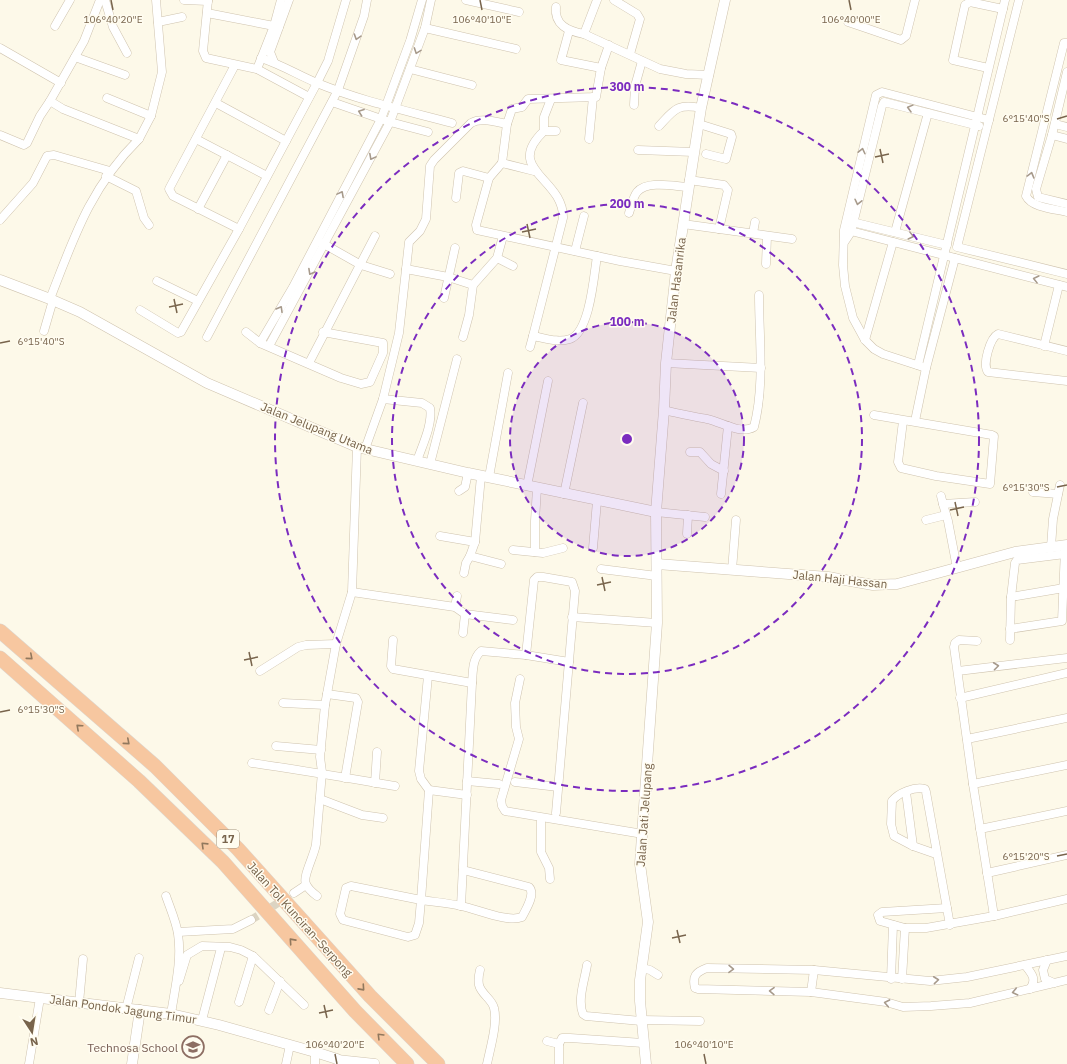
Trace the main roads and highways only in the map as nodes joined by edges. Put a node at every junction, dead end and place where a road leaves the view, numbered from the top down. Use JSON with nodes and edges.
{"nodes":[{"id":1,"x":0,"y":631,"type":"edge"},
{"id":2,"x":0,"y":658,"type":"edge"},
{"id":3,"x":407,"y":1064,"type":"edge"},
{"id":4,"x":438,"y":1064,"type":"edge"}],
"edges":[{"from":1,"to":4,"type":"highway","name":"Jalan Tol Kunciran–Serpong","number":"17","one_way":true},
{"from":3,"to":2,"type":"highway","name":"Jalan Tol Kunciran–Serpong","number":"17","one_way":true}]}
